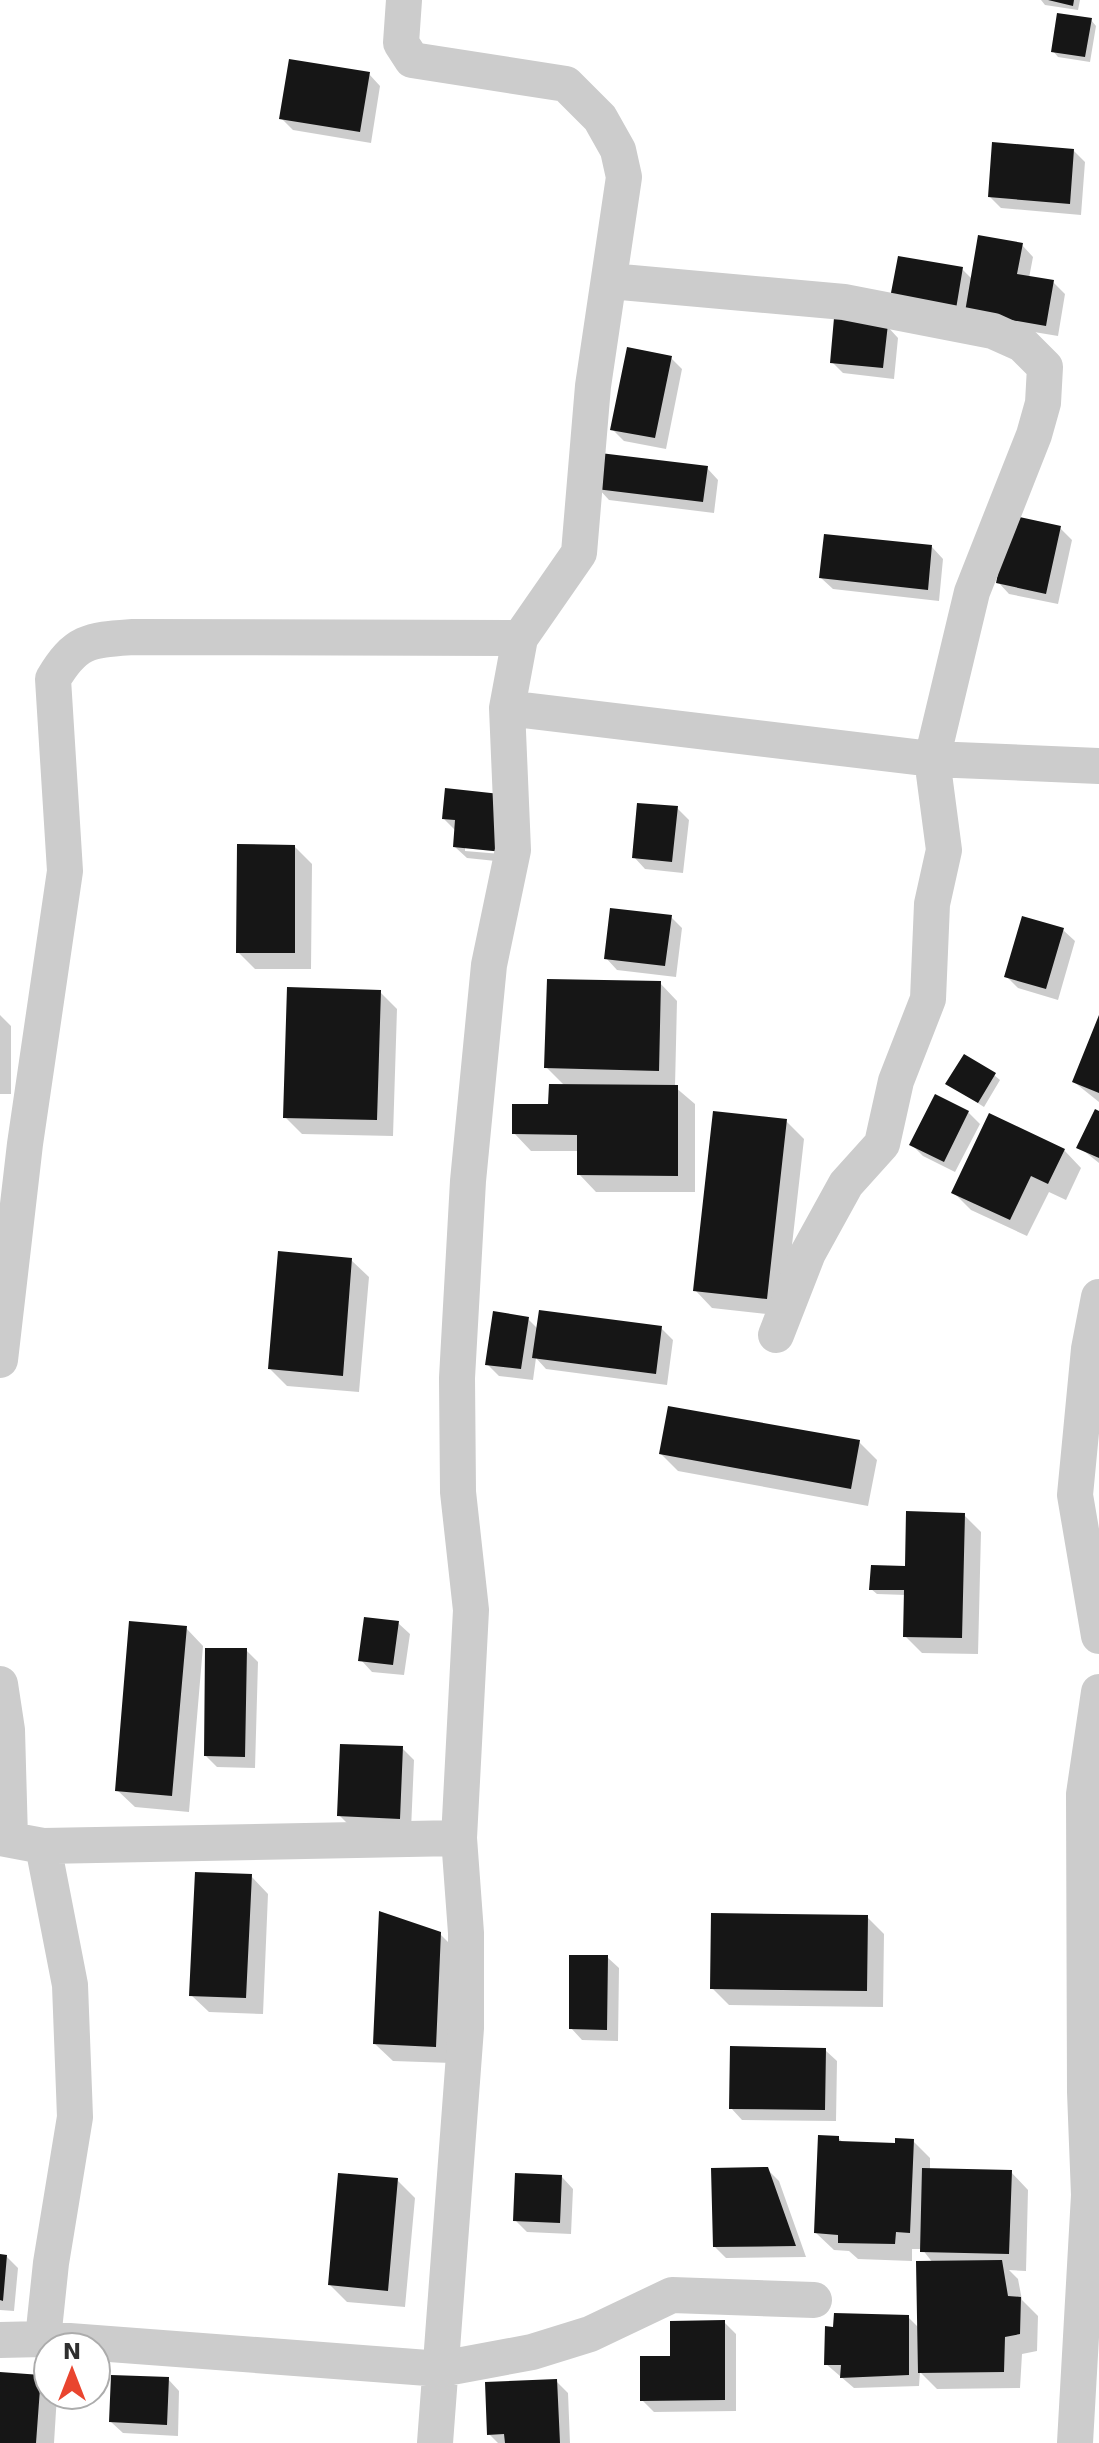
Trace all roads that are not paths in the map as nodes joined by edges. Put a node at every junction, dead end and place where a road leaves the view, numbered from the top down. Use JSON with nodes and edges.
{"nodes":[{"id":1,"x":404,"y":0,"type":"edge"},
{"id":2,"x":610,"y":281,"type":"junction"},
{"id":3,"x":520,"y":638,"type":"junction"},
{"id":4,"x":507,"y":708,"type":"junction"},
{"id":5,"x":932,"y":759,"type":"junction"},
{"id":6,"x":1099,"y":766,"type":"edge"},
{"id":7,"x":1099,"y":1297,"type":"edge"},
{"id":8,"x":776,"y":1335,"type":"dead end"},
{"id":9,"x":0,"y":1360,"type":"edge"},
{"id":10,"x":1099,"y":1636,"type":"edge"},
{"id":11,"x":0,"y":1684,"type":"edge"},
{"id":12,"x":1099,"y":1692,"type":"edge"},
{"id":13,"x":459,"y":1838,"type":"junction"},
{"id":14,"x":18,"y":1841,"type":"edge"},
{"id":15,"x":814,"y":2300,"type":"dead end"},
{"id":16,"x":44,"y":2331,"type":"edge"},
{"id":17,"x":32,"y":2339,"type":"edge"},
{"id":18,"x":0,"y":2340,"type":"edge"},
{"id":19,"x":112,"y":2344,"type":"edge"},
{"id":20,"x":441,"y":2369,"type":"junction"},
{"id":21,"x":435,"y":2443,"type":"edge"},
{"id":22,"x":1075,"y":2443,"type":"edge"}],
"edges":[{"from":1,"to":2,"type":"street"},
{"from":2,"to":3,"type":"street"},
{"from":2,"to":5,"type":"street"},
{"from":3,"to":4,"type":"street"},
{"from":3,"to":9,"type":"street"},
{"from":4,"to":5,"type":"street"},
{"from":4,"to":13,"type":"street"},
{"from":5,"to":6,"type":"street"},
{"from":5,"to":8,"type":"street"},
{"from":7,"to":10,"type":"street"},
{"from":11,"to":14,"type":"street"},
{"from":12,"to":22,"type":"street"},
{"from":13,"to":14,"type":"street"},
{"from":13,"to":20,"type":"street"},
{"from":14,"to":16,"type":"street"},
{"from":15,"to":20,"type":"street"},
{"from":17,"to":18,"type":"street"},
{"from":19,"to":20,"type":"street"},
{"from":20,"to":21,"type":"street"}]}
